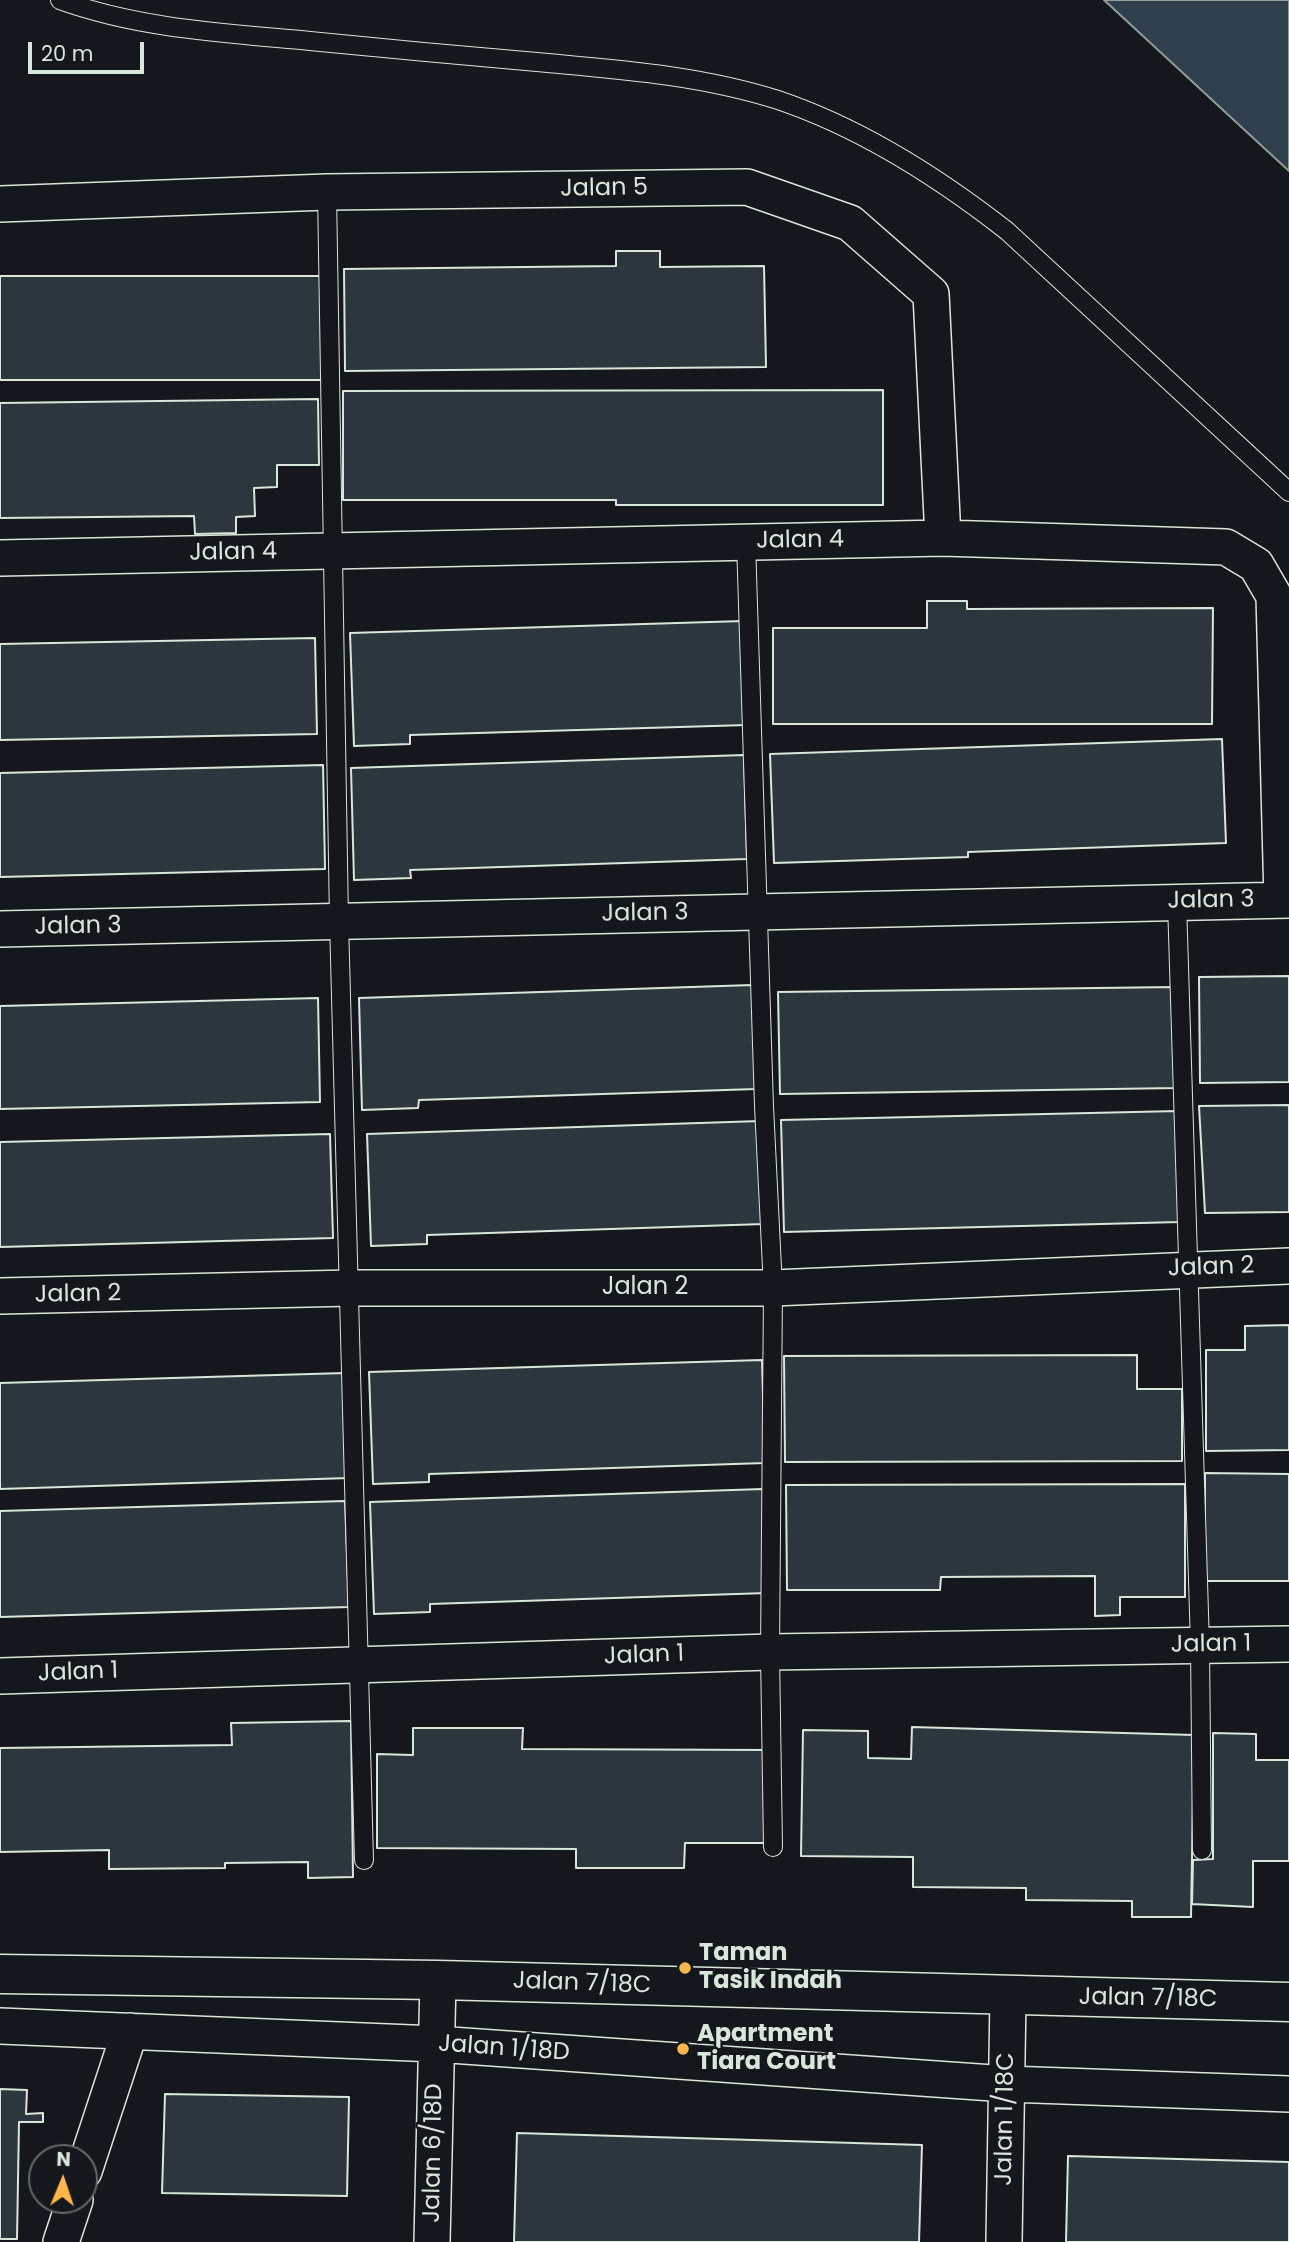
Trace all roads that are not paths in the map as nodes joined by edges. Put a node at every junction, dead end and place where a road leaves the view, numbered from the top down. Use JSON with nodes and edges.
{"nodes":[{"id":1,"x":60,"y":0,"type":"edge"},
{"id":2,"x":327,"y":192,"type":"junction"},
{"id":3,"x":0,"y":204,"type":"edge"},
{"id":4,"x":1289,"y":492,"type":"edge"},
{"id":5,"x":943,"y":538,"type":"junction"},
{"id":6,"x":746,"y":542,"type":"junction"},
{"id":7,"x":332,"y":551,"type":"junction"},
{"id":8,"x":0,"y":558,"type":"edge"},
{"id":9,"x":1285,"y":900,"type":"edge"},
{"id":10,"x":1177,"y":902,"type":"junction"},
{"id":11,"x":759,"y":912,"type":"junction"},
{"id":12,"x":339,"y":921,"type":"junction"},
{"id":13,"x":0,"y":929,"type":"edge"},
{"id":14,"x":1289,"y":1266,"type":"edge"},
{"id":15,"x":1188,"y":1268,"type":"junction"},
{"id":16,"x":774,"y":1287,"type":"junction"},
{"id":17,"x":351,"y":1288,"type":"junction"},
{"id":18,"x":0,"y":1296,"type":"edge"},
{"id":19,"x":1289,"y":1644,"type":"edge"},
{"id":20,"x":1200,"y":1645,"type":"junction"},
{"id":21,"x":770,"y":1653,"type":"junction"},
{"id":22,"x":360,"y":1665,"type":"junction"},
{"id":23,"x":0,"y":1676,"type":"edge"},
{"id":24,"x":773,"y":1847,"type":"dead end"},
{"id":25,"x":1202,"y":1850,"type":"dead end"},
{"id":26,"x":364,"y":1860,"type":"dead end"},
{"id":27,"x":0,"y":1974,"type":"edge"},
{"id":28,"x":438,"y":1980,"type":"junction"},
{"id":29,"x":1009,"y":1997,"type":"junction"},
{"id":30,"x":1289,"y":2002,"type":"edge"},
{"id":31,"x":0,"y":2026,"type":"edge"},
{"id":32,"x":130,"y":2031,"type":"junction"},
{"id":33,"x":436,"y":2044,"type":"junction"},
{"id":34,"x":1007,"y":2084,"type":"junction"},
{"id":35,"x":1289,"y":2094,"type":"edge"},
{"id":36,"x":93,"y":2144,"type":"edge"},
{"id":37,"x":70,"y":2214,"type":"edge"},
{"id":38,"x":61,"y":2242,"type":"edge"},
{"id":39,"x":432,"y":2242,"type":"edge"},
{"id":40,"x":1004,"y":2242,"type":"edge"}],
"edges":[{"from":1,"to":4,"type":"lane"},
{"from":2,"to":3,"type":"street","name":"Jalan 5"},
{"from":2,"to":5,"type":"street","name":"Jalan 5"},
{"from":2,"to":7,"type":"lane"},
{"from":5,"to":6,"type":"street","name":"Jalan 4"},
{"from":5,"to":9,"type":"street","name":"Jalan 4"},
{"from":6,"to":7,"type":"street","name":"Jalan 4"},
{"from":6,"to":11,"type":"lane"},
{"from":7,"to":8,"type":"street","name":"Jalan 4"},
{"from":7,"to":12,"type":"lane"},
{"from":9,"to":10,"type":"street","name":"Jalan 3"},
{"from":10,"to":11,"type":"street","name":"Jalan 3"},
{"from":10,"to":15,"type":"lane"},
{"from":11,"to":12,"type":"street","name":"Jalan 3"},
{"from":11,"to":16,"type":"lane"},
{"from":12,"to":13,"type":"street","name":"Jalan 3"},
{"from":12,"to":17,"type":"lane"},
{"from":14,"to":15,"type":"street","name":"Jalan 2"},
{"from":15,"to":16,"type":"street","name":"Jalan 2"},
{"from":15,"to":20,"type":"lane"},
{"from":16,"to":17,"type":"street","name":"Jalan 2"},
{"from":16,"to":21,"type":"lane"},
{"from":17,"to":18,"type":"street","name":"Jalan 2"},
{"from":17,"to":22,"type":"lane"},
{"from":19,"to":20,"type":"street","name":"Jalan 1"},
{"from":20,"to":21,"type":"street","name":"Jalan 1"},
{"from":20,"to":25,"type":"lane"},
{"from":21,"to":22,"type":"street","name":"Jalan 1"},
{"from":21,"to":24,"type":"lane"},
{"from":22,"to":23,"type":"street","name":"Jalan 1"},
{"from":22,"to":26,"type":"lane"},
{"from":27,"to":28,"type":"street","name":"Jalan 7/18C"},
{"from":28,"to":29,"type":"street","name":"Jalan 7/18C"},
{"from":28,"to":33,"type":"street","name":"Jalan 6/18D"},
{"from":29,"to":30,"type":"street","name":"Jalan 7/18C"},
{"from":29,"to":34,"type":"street","name":"Jalan 1/18C"},
{"from":31,"to":32,"type":"street","name":"Jalan 1/18D"},
{"from":32,"to":33,"type":"street","name":"Jalan 1/18D"},
{"from":32,"to":36,"type":"street"},
{"from":33,"to":34,"type":"street","name":"Jalan 1/18D"},
{"from":33,"to":39,"type":"street","name":"Jalan 6/18D"},
{"from":34,"to":35,"type":"street"},
{"from":34,"to":40,"type":"street","name":"Jalan 1/18C"},
{"from":37,"to":38,"type":"street"}]}
